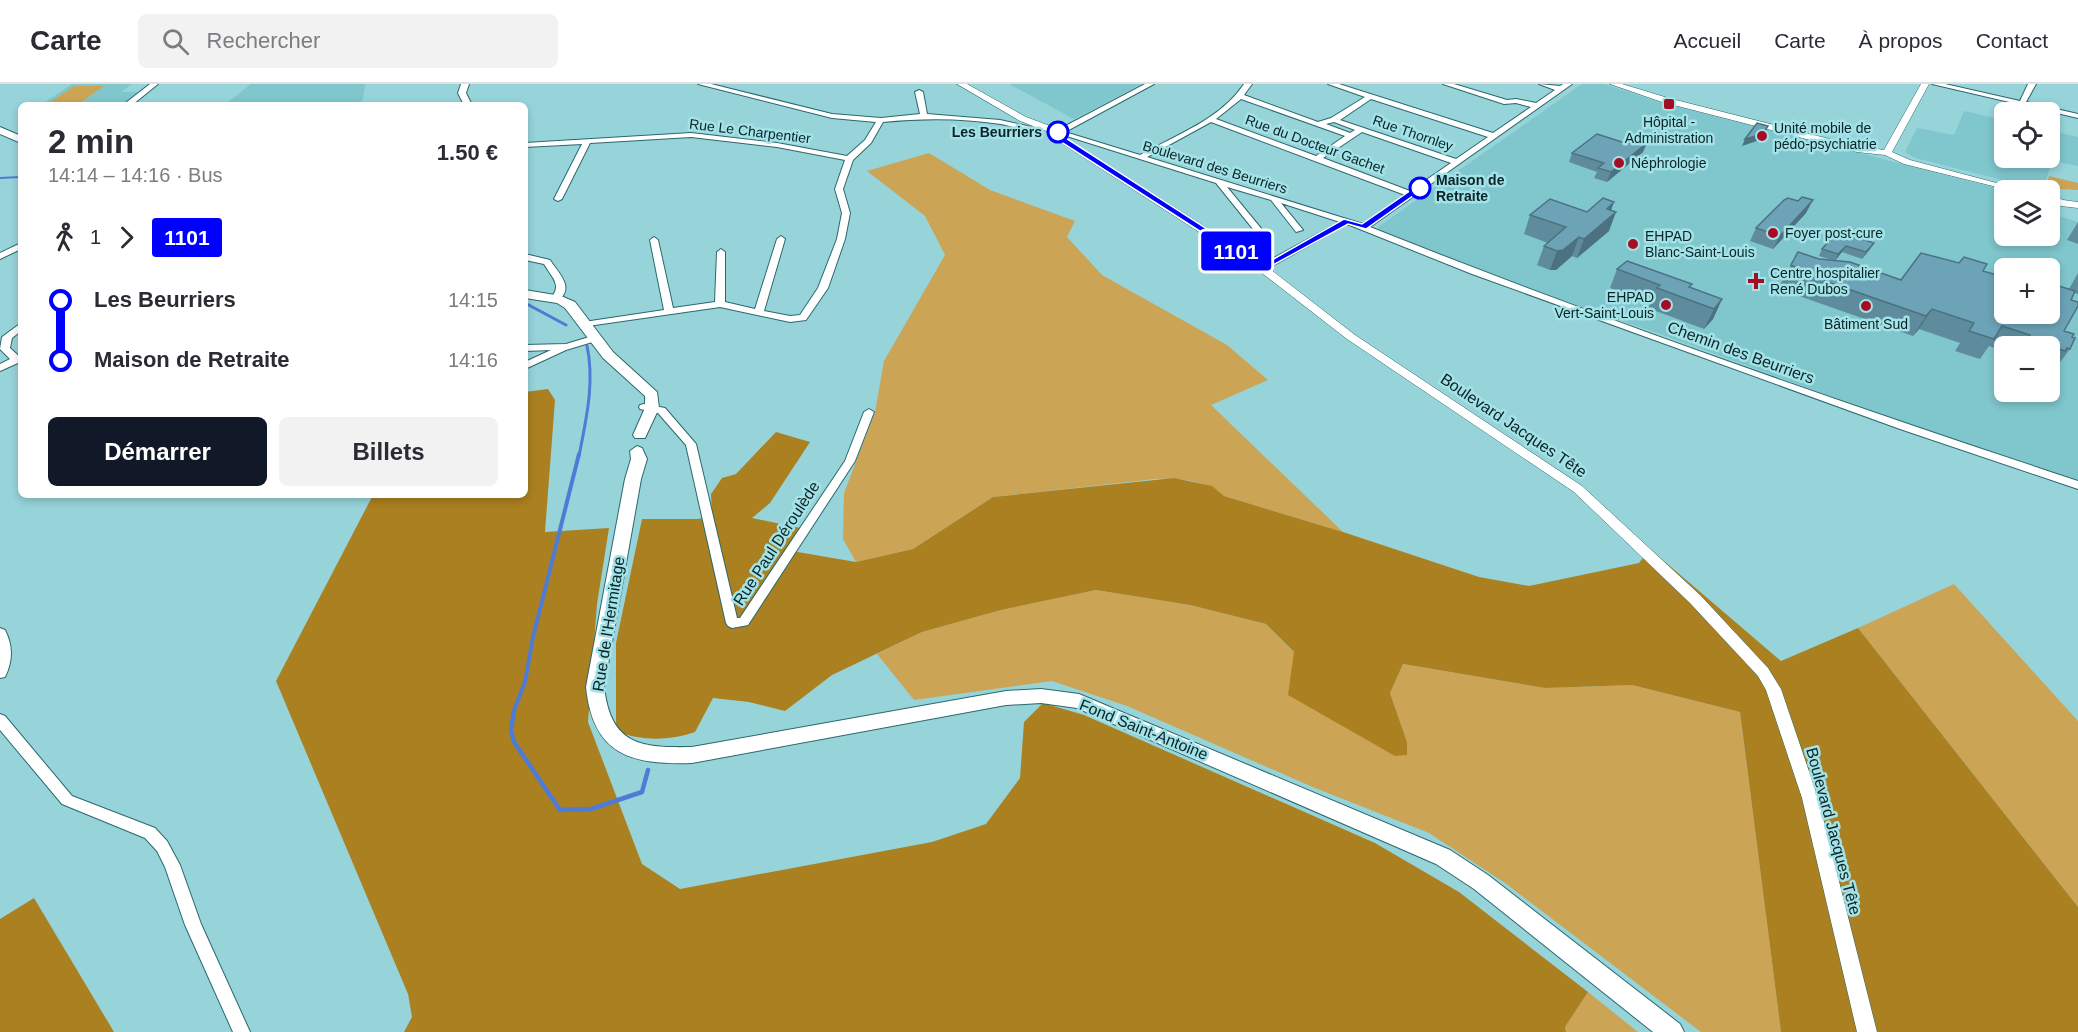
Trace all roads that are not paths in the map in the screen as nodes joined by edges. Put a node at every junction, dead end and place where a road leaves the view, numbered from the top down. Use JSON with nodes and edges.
{"nodes":[{"id":1,"x":154,"y":84,"type":"edge"},
{"id":2,"x":465,"y":84,"type":"edge"},
{"id":3,"x":702,"y":84,"type":"edge"},
{"id":4,"x":961,"y":84,"type":"edge"},
{"id":5,"x":1150,"y":84,"type":"edge"},
{"id":6,"x":1248,"y":84,"type":"edge"},
{"id":7,"x":1332,"y":84,"type":"edge"},
{"id":8,"x":1447,"y":84,"type":"edge"},
{"id":9,"x":1543,"y":84,"type":"edge"},
{"id":10,"x":1568,"y":84,"type":"edge"},
{"id":11,"x":1614,"y":84,"type":"edge"},
{"id":12,"x":1925,"y":84,"type":"edge"},
{"id":13,"x":1936,"y":84,"type":"edge"},
{"id":14,"x":2032,"y":84,"type":"edge"},
{"id":15,"x":1561,"y":89,"type":"junction"},
{"id":16,"x":919,"y":92,"type":"dead end"},
{"id":17,"x":1241,"y":96,"type":"junction"},
{"id":18,"x":1371,"y":96,"type":"junction"},
{"id":19,"x":131,"y":102,"type":"edge"},
{"id":20,"x":466,"y":102,"type":"edge"},
{"id":21,"x":1507,"y":102,"type":"junction"},
{"id":22,"x":2017,"y":102,"type":"edge"},
{"id":23,"x":2023,"y":102,"type":"edge"},
{"id":24,"x":1537,"y":106,"type":"junction"},
{"id":25,"x":2060,"y":112,"type":"edge"},
{"id":26,"x":1526,"y":114,"type":"junction"},
{"id":27,"x":924,"y":116,"type":"junction"},
{"id":28,"x":2078,"y":116,"type":"edge"},
{"id":29,"x":1209,"y":119,"type":"junction"},
{"id":30,"x":881,"y":120,"type":"junction"},
{"id":31,"x":1334,"y":120,"type":"junction"},
{"id":32,"x":1318,"y":124,"type":"junction"},
{"id":33,"x":1042,"y":127,"type":"junction"},
{"id":34,"x":1361,"y":129,"type":"junction"},
{"id":35,"x":0,"y":130,"type":"edge"},
{"id":36,"x":1058,"y":132,"type":"junction"},
{"id":37,"x":1351,"y":136,"type":"junction"},
{"id":38,"x":1494,"y":136,"type":"junction"},
{"id":39,"x":18,"y":137,"type":"edge"},
{"id":40,"x":587,"y":141,"type":"junction"},
{"id":41,"x":528,"y":145,"type":"edge"},
{"id":42,"x":1887,"y":153,"type":"junction"},
{"id":43,"x":1140,"y":158,"type":"junction"},
{"id":44,"x":1318,"y":158,"type":"junction"},
{"id":45,"x":849,"y":159,"type":"junction"},
{"id":46,"x":1456,"y":162,"type":"junction"},
{"id":47,"x":1219,"y":183,"type":"junction"},
{"id":48,"x":1994,"y":184,"type":"edge"},
{"id":49,"x":1412,"y":194,"type":"junction"},
{"id":50,"x":558,"y":199,"type":"dead end"},
{"id":51,"x":1274,"y":200,"type":"junction"},
{"id":52,"x":2061,"y":203,"type":"edge"},
{"id":53,"x":2078,"y":206,"type":"edge"},
{"id":54,"x":1347,"y":221,"type":"junction"},
{"id":55,"x":1363,"y":228,"type":"junction"},
{"id":56,"x":1299,"y":230,"type":"dead end"},
{"id":57,"x":1260,"y":232,"type":"dead end"},
{"id":58,"x":782,"y":239,"type":"dead end"},
{"id":59,"x":654,"y":240,"type":"dead end"},
{"id":60,"x":18,"y":247,"type":"edge"},
{"id":61,"x":721,"y":252,"type":"dead end"},
{"id":62,"x":0,"y":256,"type":"edge"},
{"id":63,"x":528,"y":258,"type":"edge"},
{"id":64,"x":1262,"y":268,"type":"junction"},
{"id":65,"x":528,"y":294,"type":"edge"},
{"id":66,"x":555,"y":299,"type":"junction"},
{"id":67,"x":720,"y":304,"type":"junction"},
{"id":68,"x":669,"y":310,"type":"junction"},
{"id":69,"x":759,"y":312,"type":"junction"},
{"id":70,"x":584,"y":324,"type":"junction"},
{"id":71,"x":18,"y":328,"type":"edge"},
{"id":72,"x":598,"y":341,"type":"junction"},
{"id":73,"x":567,"y":347,"type":"junction"},
{"id":74,"x":528,"y":348,"type":"edge"},
{"id":75,"x":18,"y":359,"type":"edge"},
{"id":76,"x":18,"y":360,"type":"edge"},
{"id":77,"x":528,"y":365,"type":"edge"},
{"id":78,"x":0,"y":368,"type":"edge"},
{"id":79,"x":648,"y":407,"type":"junction"},
{"id":80,"x":869,"y":412,"type":"dead end"},
{"id":81,"x":2078,"y":485,"type":"edge"},
{"id":82,"x":0,"y":633,"type":"edge"},
{"id":83,"x":0,"y":672,"type":"edge"},
{"id":84,"x":0,"y":720,"type":"edge"},
{"id":85,"x":779,"y":740,"type":"joint"},
{"id":86,"x":242,"y":1032,"type":"edge"},
{"id":87,"x":1672,"y":1032,"type":"edge"},
{"id":88,"x":1867,"y":1032,"type":"edge"}],
"edges":[{"from":1,"to":19,"type":"street"},
{"from":2,"to":20,"type":"street"},
{"from":3,"to":30,"type":"street"},
{"from":4,"to":33,"type":"street","name":"Boulevard Jacques Tête"},
{"from":5,"to":36,"type":"street"},
{"from":6,"to":17,"type":"street"},
{"from":7,"to":18,"type":"street"},
{"from":8,"to":21,"type":"street"},
{"from":9,"to":15,"type":"street"},
{"from":10,"to":15,"type":"street"},
{"from":11,"to":42,"type":"street"},
{"from":12,"to":42,"type":"street"},
{"from":13,"to":22,"type":"street"},
{"from":14,"to":23,"type":"street"},
{"from":15,"to":24,"type":"street"},
{"from":16,"to":27,"type":"street"},
{"from":17,"to":29,"type":"street"},
{"from":17,"to":32,"type":"street","name":"Rue Thornley"},
{"from":18,"to":31,"type":"street","name":"Rue Thornley"},
{"from":18,"to":38,"type":"street"},
{"from":21,"to":24,"type":"street"},
{"from":21,"to":26,"type":"street"},
{"from":24,"to":26,"type":"street"},
{"from":25,"to":28,"type":"street"},
{"from":26,"to":38,"type":"street"},
{"from":27,"to":30,"type":"street"},
{"from":27,"to":33,"type":"street"},
{"from":29,"to":43,"type":"street"},
{"from":29,"to":44,"type":"street","name":"Rue du Docteur Gachet"},
{"from":30,"to":45,"type":"street"},
{"from":31,"to":32,"type":"street","name":"Rue Thornley"},
{"from":31,"to":34,"type":"street","name":"Rue Thornley"},
{"from":32,"to":37,"type":"street","name":"Rue Thornley"},
{"from":33,"to":36,"type":"street","name":"Boulevard Jacques Tête"},
{"from":34,"to":37,"type":"street","name":"Rue Thornley"},
{"from":34,"to":46,"type":"street","name":"Rue Thornley"},
{"from":35,"to":39,"type":"main road"},
{"from":36,"to":43,"type":"street","name":"Boulevard des Beurriers"},
{"from":36,"to":64,"type":"street","name":"Boulevard Jacques Tête"},
{"from":37,"to":44,"type":"street","name":"Rue Thornley"},
{"from":38,"to":46,"type":"street"},
{"from":40,"to":41,"type":"street","name":"Rue Le Charpentier"},
{"from":40,"to":45,"type":"street","name":"Rue Le Charpentier"},
{"from":40,"to":50,"type":"street"},
{"from":42,"to":48,"type":"street"},
{"from":43,"to":47,"type":"street","name":"Boulevard des Beurriers"},
{"from":44,"to":49,"type":"street","name":"Rue du Docteur Gachet"},
{"from":45,"to":69,"type":"street"},
{"from":46,"to":49,"type":"street"},
{"from":47,"to":51,"type":"street","name":"Boulevard des Beurriers"},
{"from":47,"to":57,"type":"street"},
{"from":49,"to":55,"type":"street"},
{"from":51,"to":54,"type":"street","name":"Boulevard des Beurriers"},
{"from":51,"to":56,"type":"street"},
{"from":52,"to":53,"type":"street"},
{"from":54,"to":55,"type":"street","name":"Boulevard des Beurriers"},
{"from":54,"to":64,"type":"street"},
{"from":55,"to":81,"type":"street","name":"Chemin des Beurriers"},
{"from":58,"to":69,"type":"street"},
{"from":59,"to":68,"type":"street"},
{"from":60,"to":62,"type":"street"},
{"from":61,"to":67,"type":"street"},
{"from":63,"to":66,"type":"street"},
{"from":64,"to":88,"type":"street","name":"Boulevard Jacques Tête"},
{"from":65,"to":66,"type":"main road","name":"Rue de l'Hermitage"},
{"from":66,"to":70,"type":"main road","name":"Rue de l'Hermitage"},
{"from":67,"to":68,"type":"street"},
{"from":67,"to":69,"type":"street"},
{"from":68,"to":70,"type":"street"},
{"from":70,"to":72,"type":"main road","name":"Rue de l'Hermitage"},
{"from":71,"to":75,"type":"street"},
{"from":72,"to":73,"type":"street"},
{"from":72,"to":79,"type":"main road","name":"Rue de l'Hermitage"},
{"from":73,"to":74,"type":"street"},
{"from":73,"to":77,"type":"street"},
{"from":76,"to":78,"type":"street"},
{"from":79,"to":80,"type":"street","name":"Rue Paul Déroulède"},
{"from":79,"to":85,"type":"main road","name":"Rue de l'Hermitage"},
{"from":82,"to":83,"type":"street"},
{"from":84,"to":86,"type":"street"},
{"from":85,"to":87,"type":"main road","name":"Fond Saint-Antoine"}]}
